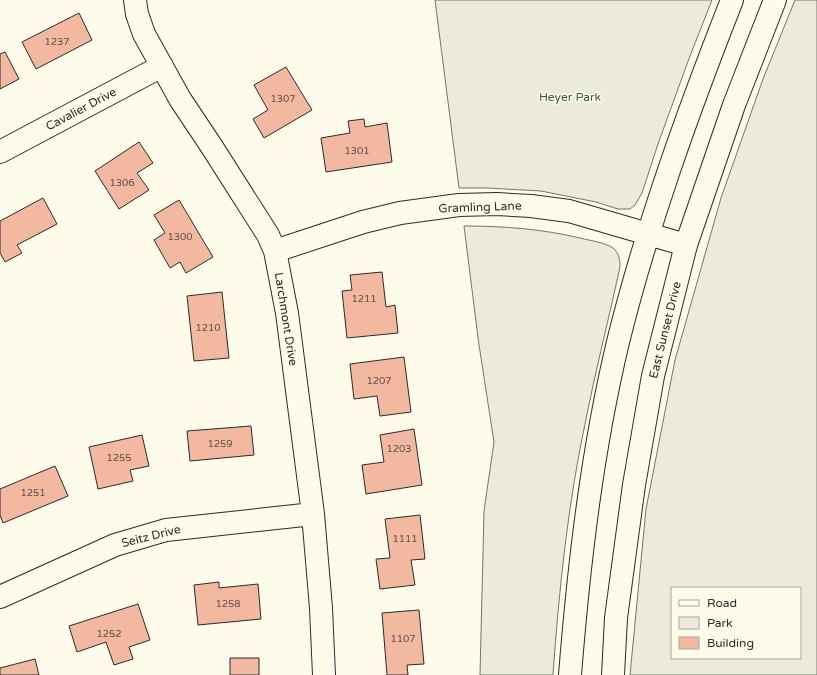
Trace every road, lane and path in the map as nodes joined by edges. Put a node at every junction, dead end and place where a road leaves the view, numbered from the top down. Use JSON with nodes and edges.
{"nodes":[{"id":1,"x":135,"y":0,"type":"edge"},
{"id":2,"x":732,"y":0,"type":"edge"},
{"id":3,"x":775,"y":0,"type":"edge"},
{"id":4,"x":162,"y":66,"type":"junction"},
{"id":5,"x":0,"y":152,"type":"edge"},
{"id":6,"x":648,"y":234,"type":"junction"},
{"id":7,"x":686,"y":245,"type":"junction"},
{"id":8,"x":275,"y":251,"type":"junction"},
{"id":9,"x":313,"y":514,"type":"junction"},
{"id":10,"x":0,"y":597,"type":"edge"},
{"id":11,"x":324,"y":675,"type":"edge"},
{"id":12,"x":570,"y":675,"type":"edge"},
{"id":13,"x":612,"y":675,"type":"edge"}],
"edges":[{"from":1,"to":4,"type":"street","name":"Larchmont Drive"},
{"from":2,"to":6,"type":"street"},
{"from":3,"to":7,"type":"street","name":"East Sunset Drive"},
{"from":4,"to":5,"type":"street","name":"Cavalier Drive"},
{"from":4,"to":8,"type":"street","name":"Larchmont Drive"},
{"from":6,"to":7,"type":"street","name":"Gramling Lane"},
{"from":6,"to":8,"type":"street","name":"Gramling Lane"},
{"from":6,"to":12,"type":"street"},
{"from":7,"to":13,"type":"street","name":"East Sunset Drive"},
{"from":8,"to":9,"type":"street","name":"Larchmont Drive"},
{"from":9,"to":10,"type":"street","name":"Seitz Drive"},
{"from":9,"to":11,"type":"street","name":"Larchmont Drive"}]}
